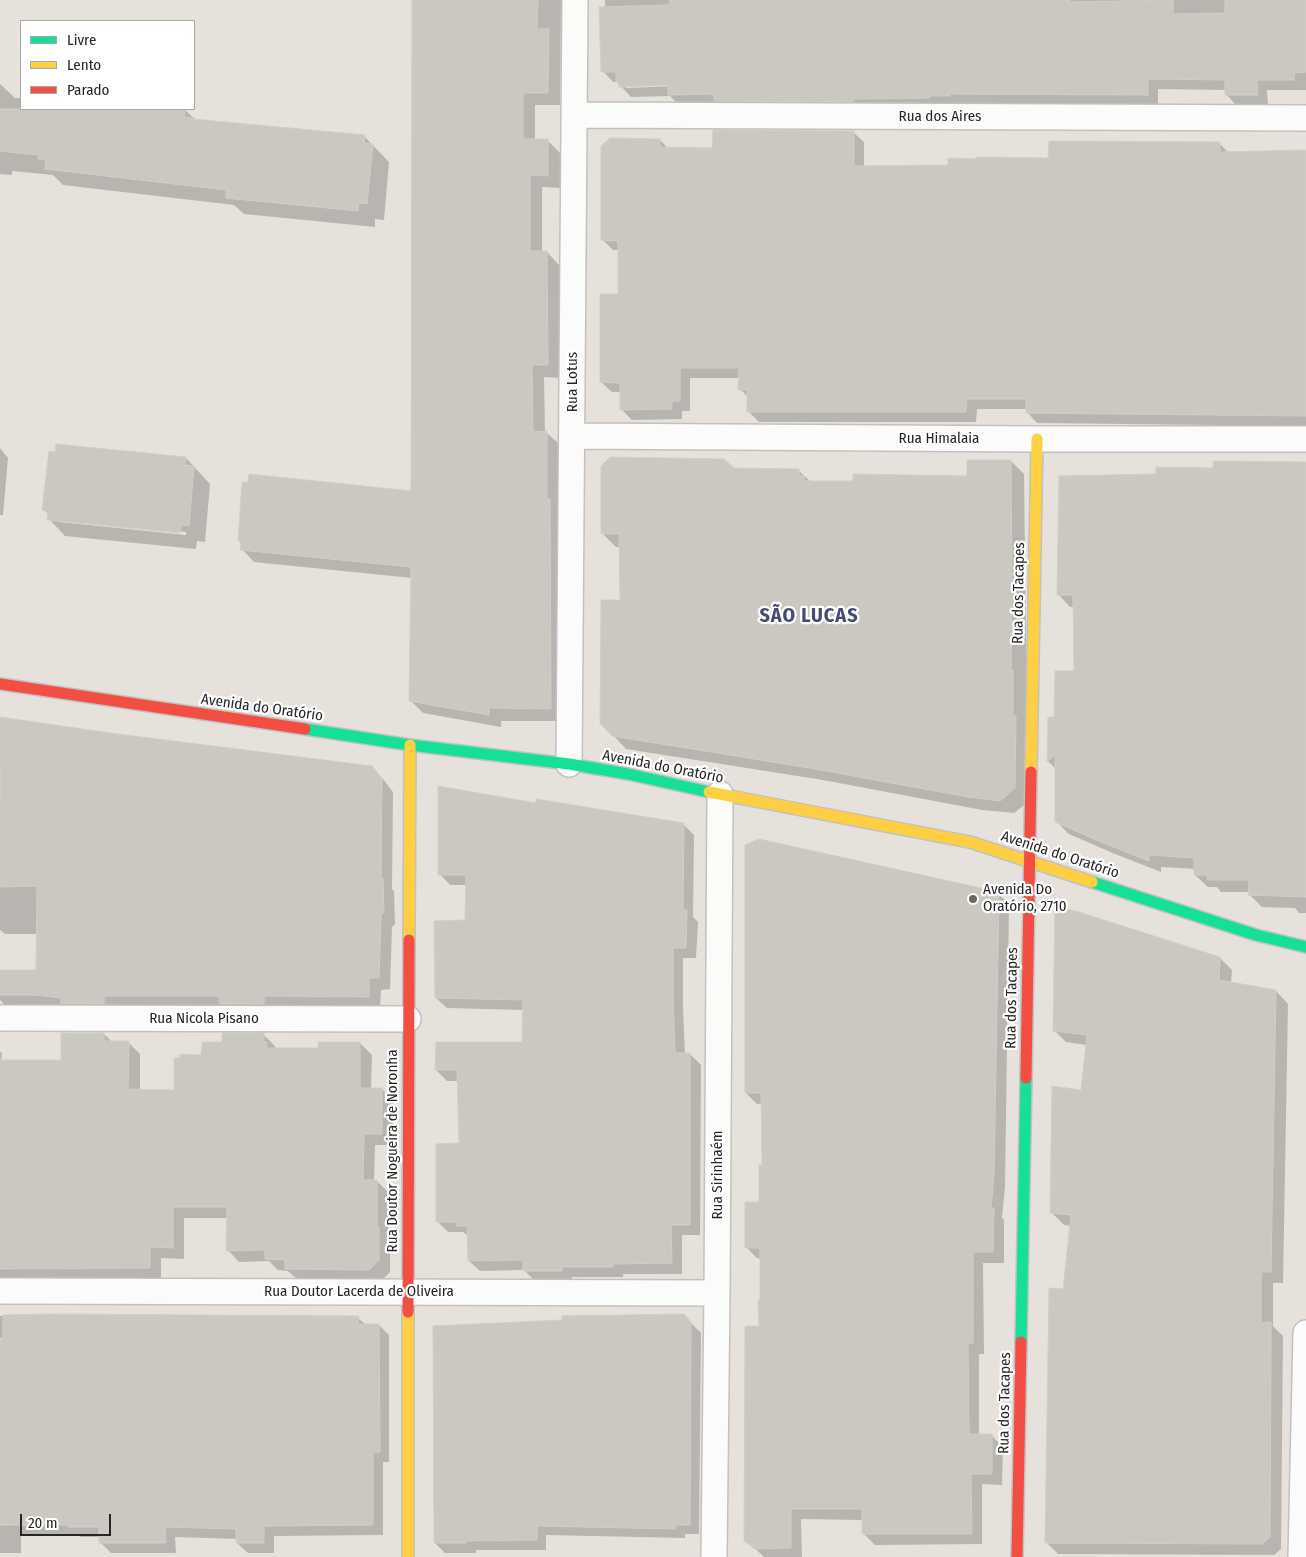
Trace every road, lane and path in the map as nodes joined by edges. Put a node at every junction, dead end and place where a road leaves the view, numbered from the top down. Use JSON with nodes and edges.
{"nodes":[{"id":1,"x":575,"y":0,"type":"edge"},
{"id":2,"x":575,"y":115,"type":"junction"},
{"id":3,"x":1306,"y":118,"type":"edge"},
{"id":4,"x":573,"y":436,"type":"junction"},
{"id":5,"x":1037,"y":439,"type":"junction"},
{"id":6,"x":1306,"y":439,"type":"edge"},
{"id":7,"x":0,"y":684,"type":"edge"},
{"id":8,"x":410,"y":745,"type":"junction"},
{"id":9,"x":569,"y":764,"type":"junction"},
{"id":10,"x":720,"y":794,"type":"junction"},
{"id":11,"x":1029,"y":861,"type":"junction"},
{"id":12,"x":1306,"y":947,"type":"edge"},
{"id":13,"x":0,"y":1018,"type":"edge"},
{"id":14,"x":408,"y":1019,"type":"junction"},
{"id":15,"x":0,"y":1291,"type":"edge"},
{"id":16,"x":408,"y":1292,"type":"junction"},
{"id":17,"x":717,"y":1293,"type":"junction"},
{"id":18,"x":1306,"y":1333,"type":"edge"},
{"id":19,"x":408,"y":1557,"type":"edge"},
{"id":20,"x":714,"y":1557,"type":"edge"},
{"id":21,"x":1018,"y":1557,"type":"edge"},
{"id":22,"x":1301,"y":1557,"type":"edge"}],
"edges":[{"from":1,"to":2,"type":"street","name":"Rua Lotus"},
{"from":2,"to":3,"type":"street","name":"Rua dos Aires"},
{"from":2,"to":4,"type":"street","name":"Rua Lotus"},
{"from":4,"to":5,"type":"street","name":"Rua Himalaia"},
{"from":4,"to":9,"type":"street","name":"Rua Lotus"},
{"from":5,"to":6,"type":"street","name":"Rua Himalaia"},
{"from":5,"to":11,"type":"street","name":"Rua dos Tacapes"},
{"from":7,"to":8,"type":"street","name":"Avenida do Oratório"},
{"from":8,"to":9,"type":"street","name":"Avenida do Oratório"},
{"from":8,"to":14,"type":"street","name":"Rua Doutor Nogueira de Noronha"},
{"from":9,"to":10,"type":"street","name":"Avenida do Oratório"},
{"from":10,"to":11,"type":"street","name":"Avenida do Oratório"},
{"from":10,"to":17,"type":"street","name":"Rua Sirinhaém"},
{"from":11,"to":12,"type":"street","name":"Avenida do Oratório"},
{"from":11,"to":21,"type":"street","name":"Rua dos Tacapes"},
{"from":13,"to":14,"type":"street","name":"Rua Nicola Pisano"},
{"from":14,"to":16,"type":"street","name":"Rua Doutor Nogueira de Noronha"},
{"from":15,"to":16,"type":"street","name":"Rua Doutor Lacerda de Oliveira"},
{"from":16,"to":17,"type":"street","name":"Rua Doutor Lacerda de Oliveira"},
{"from":16,"to":19,"type":"street","name":"Rua Doutor Nogueira de Noronha"},
{"from":17,"to":20,"type":"street","name":"Rua Sirinhaém"},
{"from":18,"to":22,"type":"street"}]}
